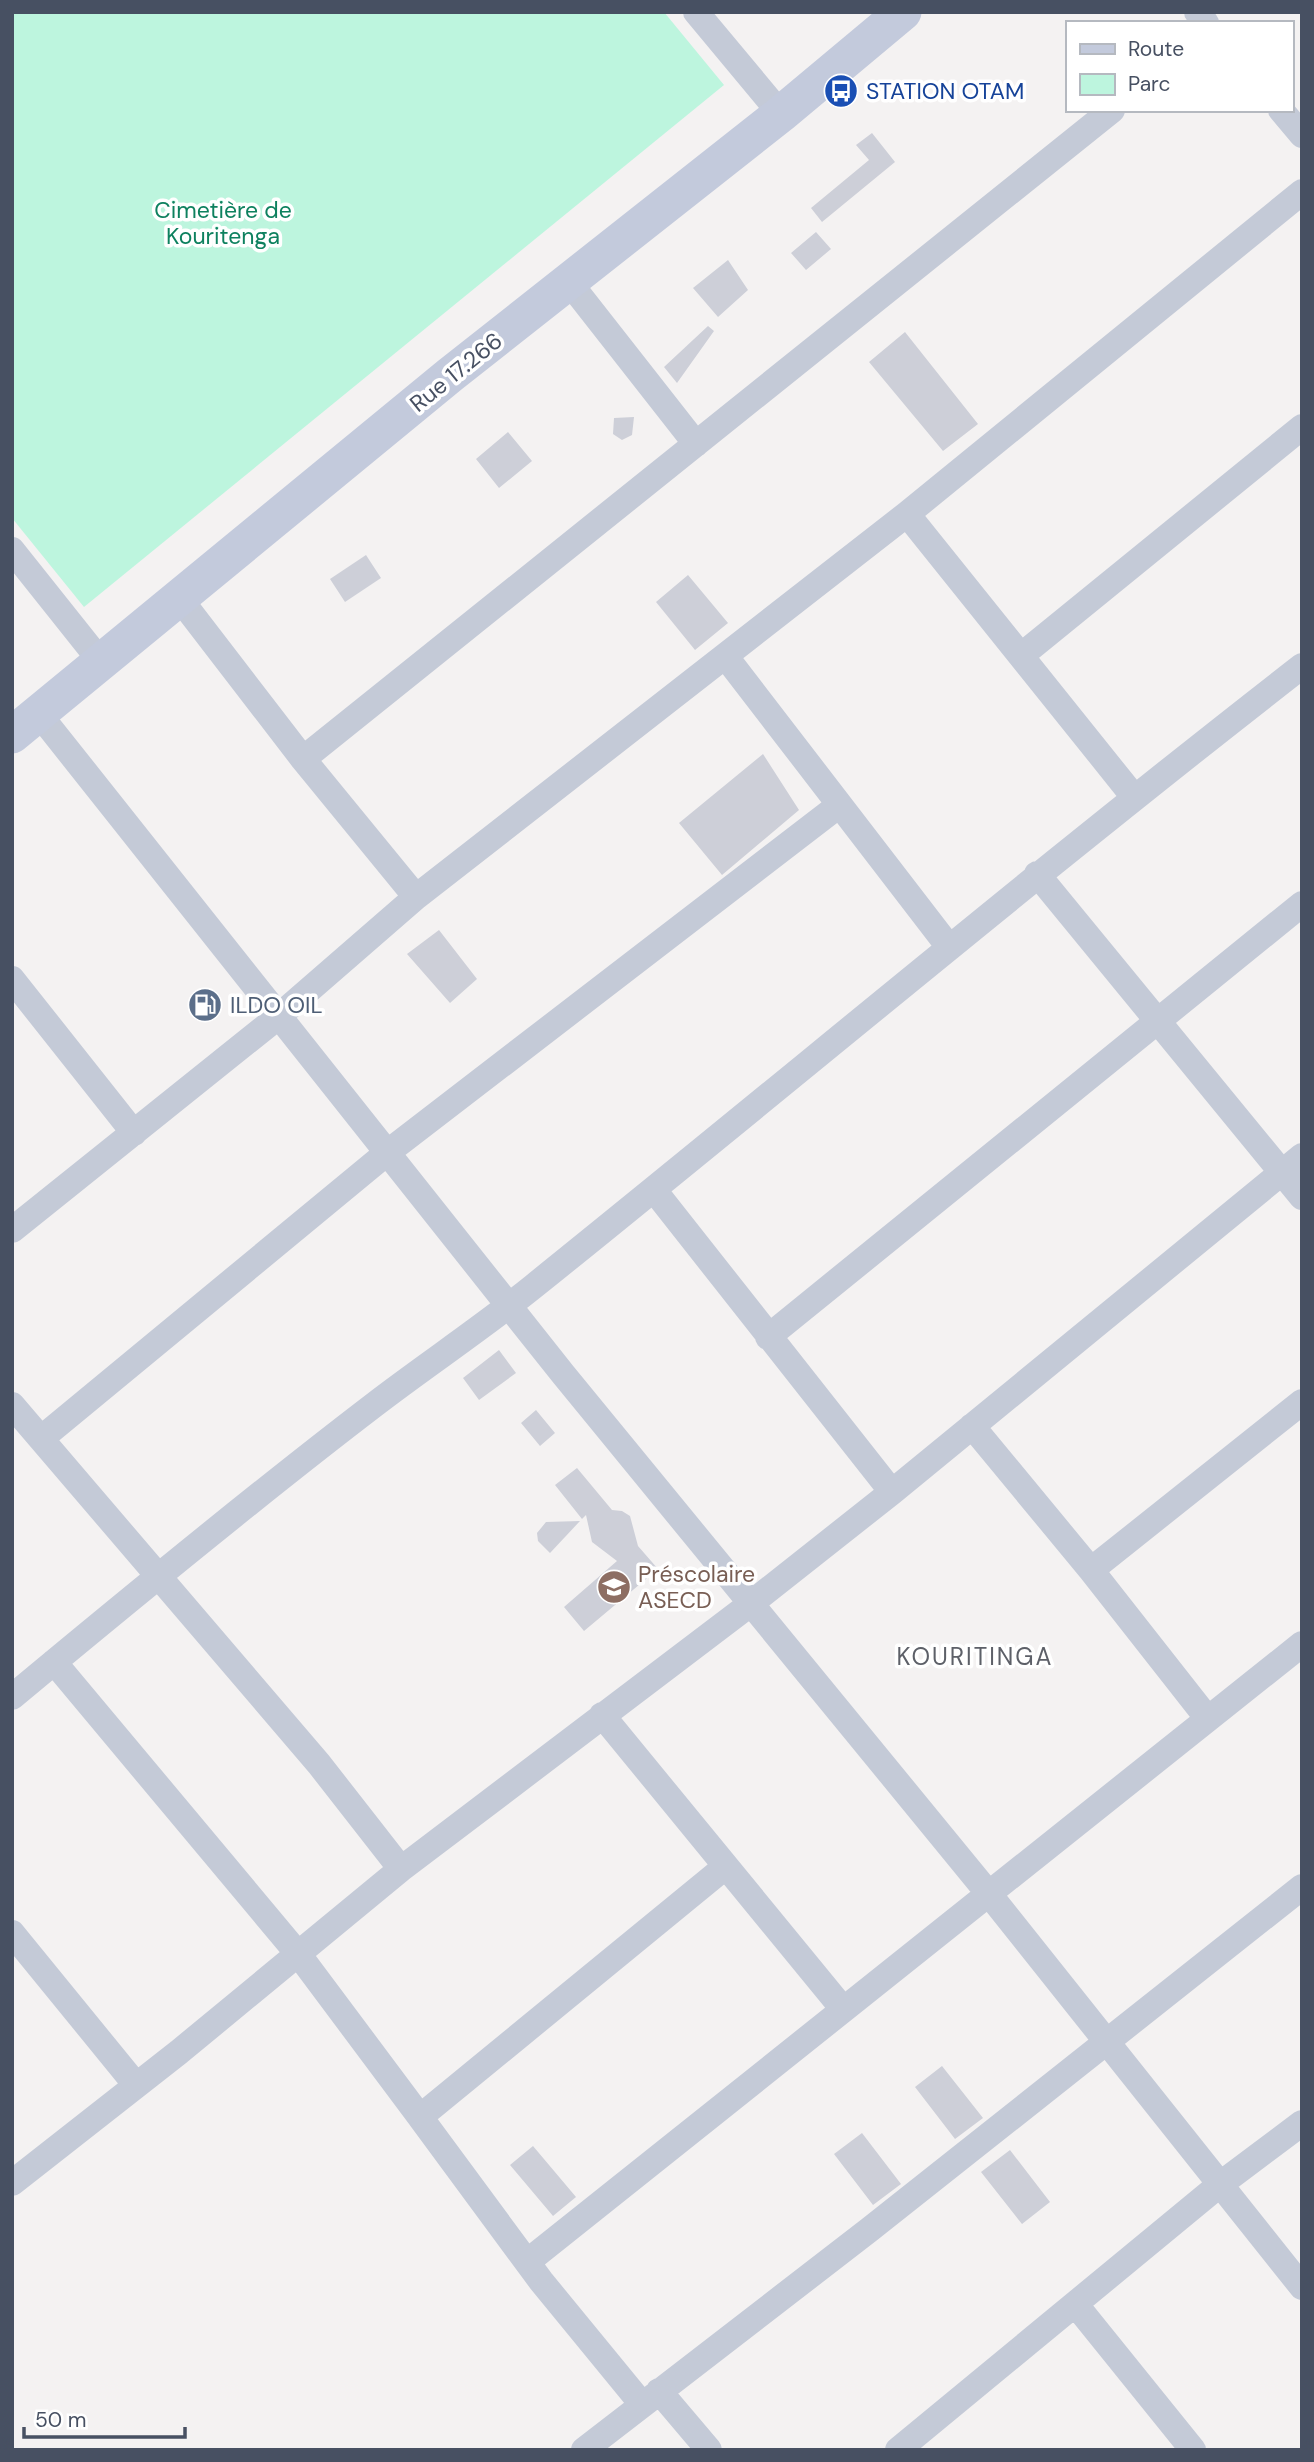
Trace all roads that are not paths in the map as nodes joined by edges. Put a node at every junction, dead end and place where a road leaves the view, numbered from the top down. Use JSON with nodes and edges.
{"nodes":[{"id":1,"x":696,"y":12,"type":"edge"},
{"id":2,"x":903,"y":12,"type":"edge"},
{"id":3,"x":1110,"y":112,"type":"edge"},
{"id":4,"x":1283,"y":112,"type":"edge"},
{"id":5,"x":780,"y":114,"type":"junction"},
{"id":6,"x":1302,"y":135,"type":"edge"},
{"id":7,"x":1302,"y":192,"type":"edge"},
{"id":8,"x":569,"y":282,"type":"junction"},
{"id":9,"x":1302,"y":427,"type":"edge"},
{"id":10,"x":696,"y":443,"type":"junction"},
{"id":11,"x":907,"y":514,"type":"junction"},
{"id":12,"x":12,"y":550,"type":"edge"},
{"id":13,"x":180,"y":598,"type":"junction"},
{"id":14,"x":1022,"y":654,"type":"junction"},
{"id":15,"x":726,"y":657,"type":"junction"},
{"id":16,"x":102,"y":663,"type":"junction"},
{"id":17,"x":1302,"y":666,"type":"edge"},
{"id":18,"x":25,"y":724,"type":"edge"},
{"id":19,"x":303,"y":759,"type":"junction"},
{"id":20,"x":1134,"y":797,"type":"junction"},
{"id":21,"x":838,"y":806,"type":"junction"},
{"id":22,"x":1037,"y":874,"type":"junction"},
{"id":23,"x":416,"y":897,"type":"junction"},
{"id":24,"x":1302,"y":904,"type":"edge"},
{"id":25,"x":949,"y":947,"type":"junction"},
{"id":26,"x":16,"y":990,"type":"edge"},
{"id":27,"x":279,"y":1016,"type":"junction"},
{"id":28,"x":1158,"y":1020,"type":"junction"},
{"id":29,"x":134,"y":1133,"type":"junction"},
{"id":30,"x":388,"y":1152,"type":"junction"},
{"id":31,"x":1292,"y":1164,"type":"edge"},
{"id":32,"x":654,"y":1190,"type":"junction"},
{"id":33,"x":1302,"y":1197,"type":"edge"},
{"id":34,"x":12,"y":1230,"type":"edge"},
{"id":35,"x":509,"y":1306,"type":"junction"},
{"id":36,"x":768,"y":1337,"type":"junction"},
{"id":37,"x":1302,"y":1402,"type":"edge"},
{"id":38,"x":12,"y":1405,"type":"edge"},
{"id":39,"x":971,"y":1426,"type":"junction"},
{"id":40,"x":43,"y":1437,"type":"junction"},
{"id":41,"x":891,"y":1492,"type":"junction"},
{"id":42,"x":1091,"y":1570,"type":"junction"},
{"id":43,"x":157,"y":1576,"type":"junction"},
{"id":44,"x":749,"y":1605,"type":"junction"},
{"id":45,"x":1302,"y":1644,"type":"edge"},
{"id":46,"x":54,"y":1662,"type":"junction"},
{"id":47,"x":12,"y":1697,"type":"edge"},
{"id":48,"x":602,"y":1715,"type":"junction"},
{"id":49,"x":1208,"y":1719,"type":"junction"},
{"id":50,"x":725,"y":1867,"type":"junction"},
{"id":51,"x":401,"y":1869,"type":"junction"},
{"id":52,"x":1302,"y":1887,"type":"edge"},
{"id":53,"x":989,"y":1894,"type":"junction"},
{"id":54,"x":12,"y":1933,"type":"edge"},
{"id":55,"x":299,"y":1955,"type":"junction"},
{"id":56,"x":843,"y":2009,"type":"junction"},
{"id":57,"x":1108,"y":2043,"type":"junction"},
{"id":58,"x":136,"y":2085,"type":"junction"},
{"id":59,"x":420,"y":2117,"type":"junction"},
{"id":60,"x":1302,"y":2123,"type":"edge"},
{"id":61,"x":12,"y":2183,"type":"edge"},
{"id":62,"x":1219,"y":2186,"type":"junction"},
{"id":63,"x":527,"y":2262,"type":"junction"},
{"id":64,"x":1302,"y":2287,"type":"edge"},
{"id":65,"x":1076,"y":2305,"type":"junction"},
{"id":66,"x":650,"y":2397,"type":"junction"},
{"id":67,"x":584,"y":2450,"type":"edge"},
{"id":68,"x":709,"y":2450,"type":"edge"},
{"id":69,"x":898,"y":2450,"type":"edge"},
{"id":70,"x":1193,"y":2450,"type":"edge"}],
"edges":[{"from":1,"to":5,"type":"street"},
{"from":2,"to":5,"type":"main road","name":"Rue 17.266"},
{"from":3,"to":10,"type":"street"},
{"from":4,"to":6,"type":"street"},
{"from":5,"to":8,"type":"main road","name":"Rue 17.266"},
{"from":7,"to":11,"type":"street"},
{"from":8,"to":10,"type":"street"},
{"from":8,"to":13,"type":"main road","name":"Rue 17.266"},
{"from":9,"to":14,"type":"street"},
{"from":10,"to":19,"type":"street"},
{"from":11,"to":14,"type":"street"},
{"from":11,"to":15,"type":"street"},
{"from":12,"to":16,"type":"street"},
{"from":13,"to":16,"type":"main road","name":"Rue 17.266"},
{"from":13,"to":19,"type":"street"},
{"from":14,"to":20,"type":"street"},
{"from":15,"to":21,"type":"street"},
{"from":15,"to":23,"type":"street"},
{"from":16,"to":18,"type":"main road","name":"Rue 17.266"},
{"from":17,"to":20,"type":"street"},
{"from":18,"to":27,"type":"street"},
{"from":19,"to":23,"type":"street"},
{"from":20,"to":22,"type":"street"},
{"from":21,"to":25,"type":"street"},
{"from":21,"to":30,"type":"street"},
{"from":22,"to":25,"type":"street"},
{"from":22,"to":28,"type":"street"},
{"from":23,"to":27,"type":"street"},
{"from":24,"to":28,"type":"street"},
{"from":25,"to":32,"type":"street"},
{"from":26,"to":29,"type":"street"},
{"from":27,"to":29,"type":"street"},
{"from":27,"to":30,"type":"street"},
{"from":28,"to":31,"type":"street"},
{"from":28,"to":36,"type":"street"},
{"from":29,"to":34,"type":"street"},
{"from":30,"to":35,"type":"street"},
{"from":30,"to":40,"type":"street"},
{"from":31,"to":33,"type":"street"},
{"from":31,"to":39,"type":"street"},
{"from":32,"to":35,"type":"street"},
{"from":32,"to":36,"type":"street"},
{"from":35,"to":43,"type":"street"},
{"from":35,"to":44,"type":"street"},
{"from":36,"to":41,"type":"street"},
{"from":37,"to":42,"type":"street"},
{"from":38,"to":40,"type":"street"},
{"from":39,"to":41,"type":"street"},
{"from":39,"to":42,"type":"street"},
{"from":40,"to":43,"type":"street"},
{"from":41,"to":44,"type":"street"},
{"from":42,"to":49,"type":"street"},
{"from":43,"to":46,"type":"street"},
{"from":43,"to":51,"type":"street"},
{"from":44,"to":48,"type":"street"},
{"from":44,"to":53,"type":"street"},
{"from":45,"to":49,"type":"street"},
{"from":46,"to":47,"type":"street"},
{"from":46,"to":55,"type":"street"},
{"from":48,"to":50,"type":"street"},
{"from":48,"to":51,"type":"street"},
{"from":49,"to":53,"type":"street"},
{"from":50,"to":56,"type":"street"},
{"from":50,"to":59,"type":"street"},
{"from":51,"to":55,"type":"street"},
{"from":52,"to":57,"type":"street"},
{"from":53,"to":56,"type":"street"},
{"from":53,"to":57,"type":"street"},
{"from":54,"to":58,"type":"street"},
{"from":55,"to":58,"type":"street"},
{"from":55,"to":59,"type":"street"},
{"from":56,"to":63,"type":"street"},
{"from":57,"to":62,"type":"street"},
{"from":57,"to":66,"type":"street"},
{"from":58,"to":61,"type":"street"},
{"from":59,"to":63,"type":"street"},
{"from":60,"to":62,"type":"street"},
{"from":62,"to":64,"type":"street"},
{"from":62,"to":65,"type":"street"},
{"from":63,"to":66,"type":"street"},
{"from":65,"to":69,"type":"street"},
{"from":65,"to":70,"type":"street"},
{"from":66,"to":67,"type":"street"},
{"from":66,"to":68,"type":"street"}]}
